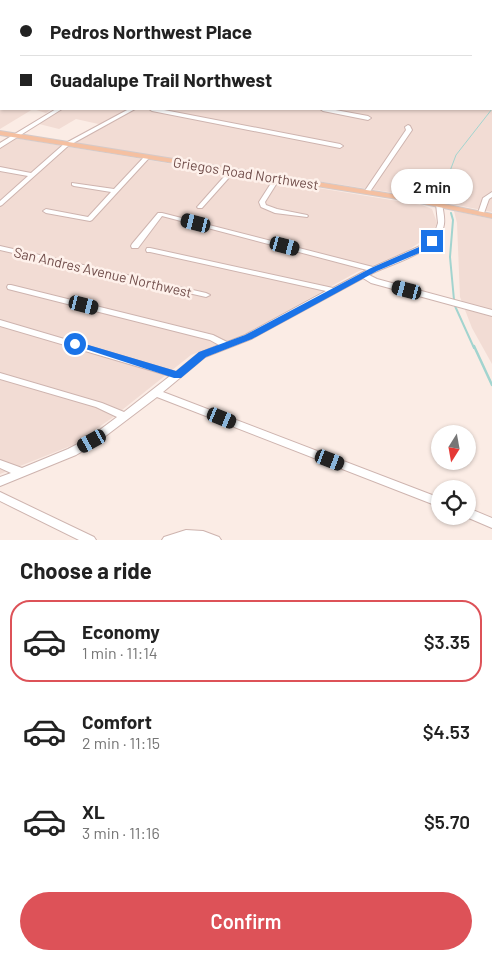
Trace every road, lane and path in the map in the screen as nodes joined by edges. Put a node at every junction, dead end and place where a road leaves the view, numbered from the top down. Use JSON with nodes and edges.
{"nodes":[{"id":1,"x":57,"y":110,"type":"edge"},
{"id":2,"x":130,"y":110,"type":"edge"},
{"id":3,"x":157,"y":110,"type":"edge"},
{"id":4,"x":328,"y":110,"type":"edge"},
{"id":5,"x":368,"y":118,"type":"dead end"},
{"id":6,"x":408,"y":127,"type":"dead end"},
{"id":7,"x":0,"y":132,"type":"edge"},
{"id":8,"x":15,"y":136,"type":"junction"},
{"id":9,"x":66,"y":145,"type":"junction"},
{"id":10,"x":0,"y":146,"type":"edge"},
{"id":11,"x":340,"y":146,"type":"dead end"},
{"id":12,"x":147,"y":157,"type":"junction"},
{"id":13,"x":0,"y":169,"type":"edge"},
{"id":14,"x":232,"y":171,"type":"junction"},
{"id":15,"x":32,"y":175,"type":"junction"},
{"id":16,"x":277,"y":178,"type":"junction"},
{"id":17,"x":74,"y":184,"type":"dead end"},
{"id":18,"x":115,"y":191,"type":"junction"},
{"id":19,"x":367,"y":192,"type":"junction"},
{"id":20,"x":492,"y":194,"type":"edge"},
{"id":21,"x":0,"y":204,"type":"edge"},
{"id":22,"x":439,"y":204,"type":"junction"},
{"id":23,"x":200,"y":207,"type":"dead end"},
{"id":24,"x":46,"y":211,"type":"dead end"},
{"id":25,"x":481,"y":213,"type":"junction"},
{"id":26,"x":305,"y":216,"type":"dead end"},
{"id":27,"x":492,"y":216,"type":"edge"},
{"id":28,"x":135,"y":246,"type":"dead end"},
{"id":29,"x":0,"y":248,"type":"edge"},
{"id":30,"x":150,"y":250,"type":"dead end"},
{"id":31,"x":374,"y":269,"type":"junction"},
{"id":32,"x":364,"y":275,"type":"junction"},
{"id":33,"x":11,"y":287,"type":"dead end"},
{"id":34,"x":335,"y":291,"type":"junction"},
{"id":35,"x":206,"y":295,"type":"dead end"},
{"id":36,"x":492,"y":313,"type":"edge"},
{"id":37,"x":0,"y":323,"type":"edge"},
{"id":38,"x":226,"y":345,"type":"junction"},
{"id":39,"x":177,"y":375,"type":"junction"},
{"id":40,"x":0,"y":376,"type":"edge"},
{"id":41,"x":156,"y":393,"type":"junction"},
{"id":42,"x":123,"y":416,"type":"junction"},
{"id":43,"x":0,"y":464,"type":"edge"},
{"id":44,"x":23,"y":473,"type":"junction"},
{"id":45,"x":0,"y":482,"type":"edge"},
{"id":46,"x":0,"y":496,"type":"edge"},
{"id":47,"x":431,"y":500,"type":"edge"},
{"id":48,"x":476,"y":517,"type":"edge"},
{"id":49,"x":492,"y":523,"type":"edge"},
{"id":50,"x":90,"y":540,"type":"edge"},
{"id":51,"x":168,"y":540,"type":"edge"},
{"id":52,"x":215,"y":540,"type":"edge"}],
"edges":[{"from":1,"to":8,"type":"street"},
{"from":2,"to":9,"type":"street"},
{"from":3,"to":11,"type":"street"},
{"from":4,"to":5,"type":"street"},
{"from":6,"to":19,"type":"street"},
{"from":7,"to":8,"type":"main road","name":"Griegos Road Northwest"},
{"from":8,"to":9,"type":"main road","name":"Griegos Road Northwest"},
{"from":8,"to":10,"type":"street"},
{"from":9,"to":12,"type":"main road","name":"Griegos Road Northwest"},
{"from":9,"to":15,"type":"street"},
{"from":12,"to":14,"type":"main road","name":"Griegos Road Northwest"},
{"from":12,"to":18,"type":"street"},
{"from":13,"to":15,"type":"street"},
{"from":14,"to":16,"type":"main road","name":"Griegos Road Northwest"},
{"from":14,"to":23,"type":"street"},
{"from":15,"to":21,"type":"street"},
{"from":16,"to":19,"type":"main road","name":"Griegos Road Northwest"},
{"from":16,"to":26,"type":"street"},
{"from":17,"to":18,"type":"street"},
{"from":18,"to":24,"type":"street"},
{"from":19,"to":22,"type":"main road","name":"Griegos Road Northwest"},
{"from":20,"to":25,"type":"street"},
{"from":22,"to":25,"type":"main road","name":"Griegos Road Northwest"},
{"from":22,"to":31,"type":"street"},
{"from":25,"to":27,"type":"main road","name":"Griegos Road Northwest"},
{"from":28,"to":31,"type":"street"},
{"from":29,"to":35,"type":"street","name":"San Andres Avenue Northwest"},
{"from":30,"to":34,"type":"street"},
{"from":31,"to":32,"type":"street"},
{"from":32,"to":34,"type":"street"},
{"from":32,"to":36,"type":"street"},
{"from":33,"to":38,"type":"street"},
{"from":34,"to":38,"type":"street"},
{"from":37,"to":39,"type":"street"},
{"from":38,"to":39,"type":"street"},
{"from":39,"to":41,"type":"street"},
{"from":40,"to":42,"type":"street"},
{"from":41,"to":42,"type":"street"},
{"from":41,"to":47,"type":"street"},
{"from":42,"to":44,"type":"street"},
{"from":43,"to":44,"type":"street"},
{"from":44,"to":45,"type":"street"},
{"from":46,"to":50,"type":"street"},
{"from":48,"to":49,"type":"street"},
{"from":51,"to":52,"type":"street"}]}
